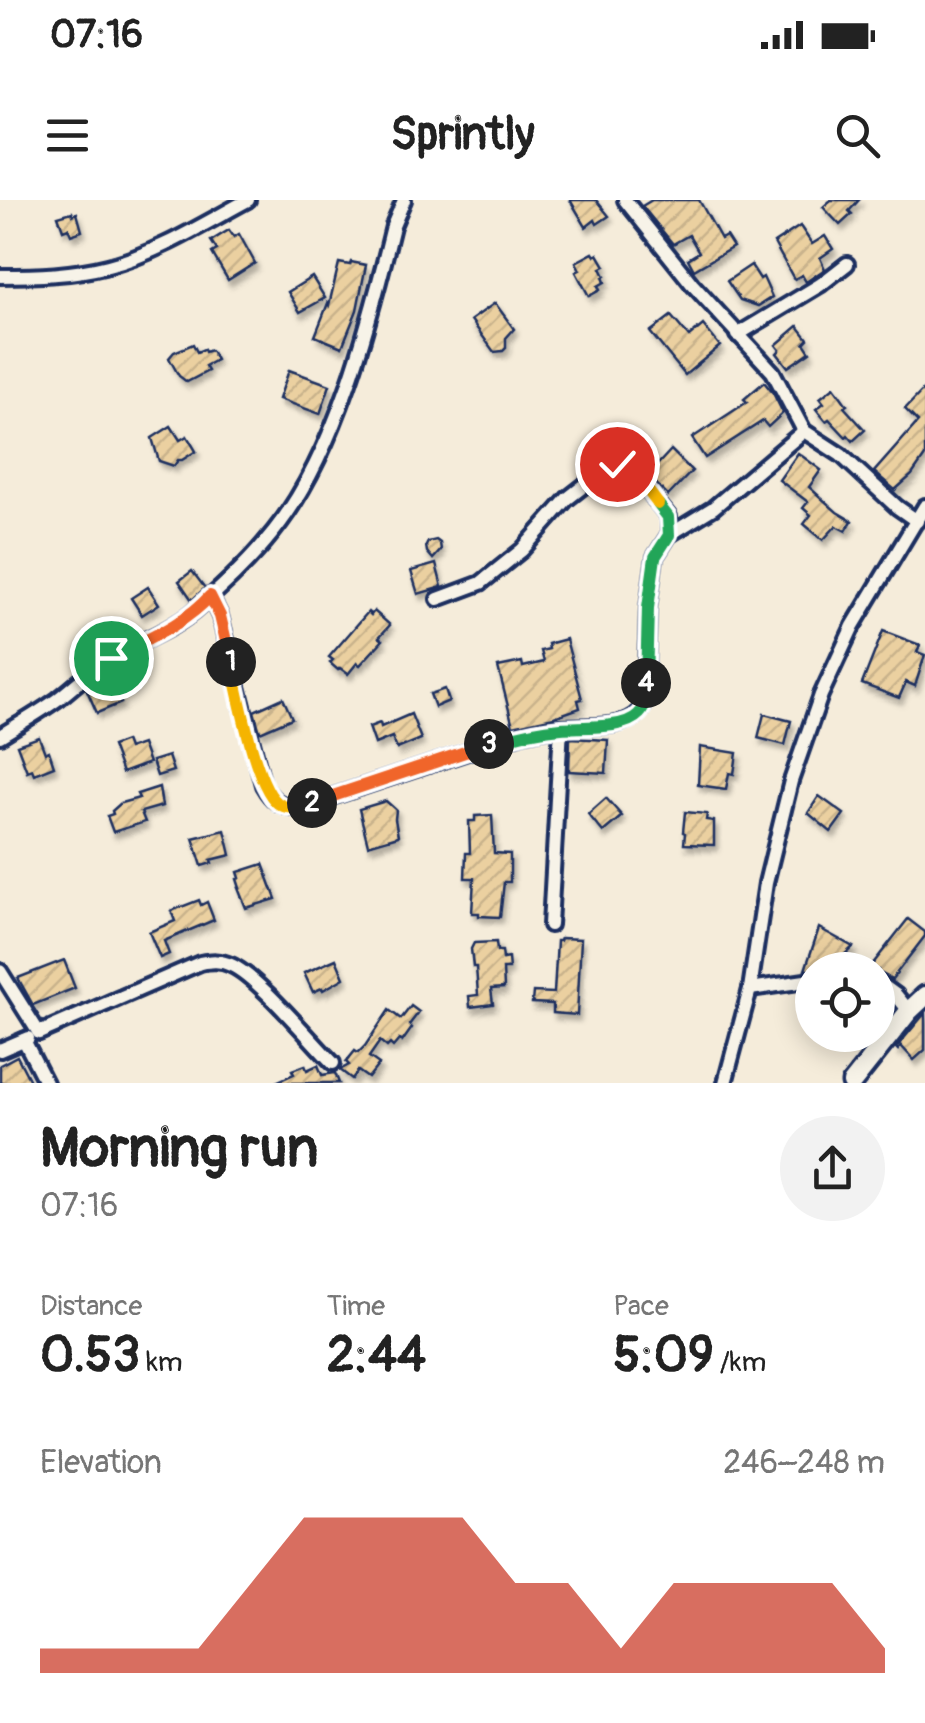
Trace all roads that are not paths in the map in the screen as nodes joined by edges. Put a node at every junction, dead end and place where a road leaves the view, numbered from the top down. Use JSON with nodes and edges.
{"nodes":[{"id":1,"x":248,"y":200,"type":"edge"},
{"id":2,"x":404,"y":200,"type":"edge"},
{"id":3,"x":625,"y":200,"type":"edge"},
{"id":4,"x":847,"y":264,"type":"dead end"},
{"id":5,"x":0,"y":276,"type":"edge"},
{"id":6,"x":737,"y":336,"type":"junction"},
{"id":7,"x":804,"y":431,"type":"junction"},
{"id":8,"x":925,"y":506,"type":"edge"},
{"id":9,"x":917,"y":521,"type":"junction"},
{"id":10,"x":669,"y":535,"type":"junction"},
{"id":11,"x":210,"y":596,"type":"junction"},
{"id":12,"x":438,"y":599,"type":"dead end"},
{"id":13,"x":561,"y":728,"type":"junction"},
{"id":14,"x":0,"y":736,"type":"edge"},
{"id":15,"x":550,"y":925,"type":"dead end"},
{"id":16,"x":0,"y":971,"type":"edge"},
{"id":17,"x":795,"y":982,"type":"edge"},
{"id":18,"x":750,"y":989,"type":"junction"},
{"id":19,"x":895,"y":995,"type":"edge"},
{"id":20,"x":925,"y":996,"type":"edge"},
{"id":21,"x":909,"y":1011,"type":"junction"},
{"id":22,"x":39,"y":1032,"type":"junction"},
{"id":23,"x":24,"y":1040,"type":"junction"},
{"id":24,"x":0,"y":1050,"type":"edge"},
{"id":25,"x":332,"y":1063,"type":"dead end"},
{"id":26,"x":46,"y":1083,"type":"edge"},
{"id":27,"x":726,"y":1083,"type":"edge"},
{"id":28,"x":852,"y":1083,"type":"edge"}],
"edges":[{"from":1,"to":5,"type":"street"},
{"from":2,"to":11,"type":"street"},
{"from":3,"to":6,"type":"street"},
{"from":4,"to":6,"type":"street"},
{"from":6,"to":7,"type":"street"},
{"from":7,"to":9,"type":"street"},
{"from":7,"to":10,"type":"street"},
{"from":8,"to":9,"type":"street"},
{"from":9,"to":18,"type":"street"},
{"from":10,"to":12,"type":"street"},
{"from":10,"to":13,"type":"street"},
{"from":11,"to":13,"type":"street"},
{"from":11,"to":14,"type":"street"},
{"from":13,"to":15,"type":"street"},
{"from":16,"to":22,"type":"street"},
{"from":17,"to":18,"type":"street"},
{"from":18,"to":27,"type":"street"},
{"from":19,"to":21,"type":"street"},
{"from":20,"to":21,"type":"main road"},
{"from":21,"to":28,"type":"main road"},
{"from":22,"to":23,"type":"street"},
{"from":22,"to":25,"type":"street"},
{"from":23,"to":24,"type":"street"},
{"from":23,"to":26,"type":"street"}]}
